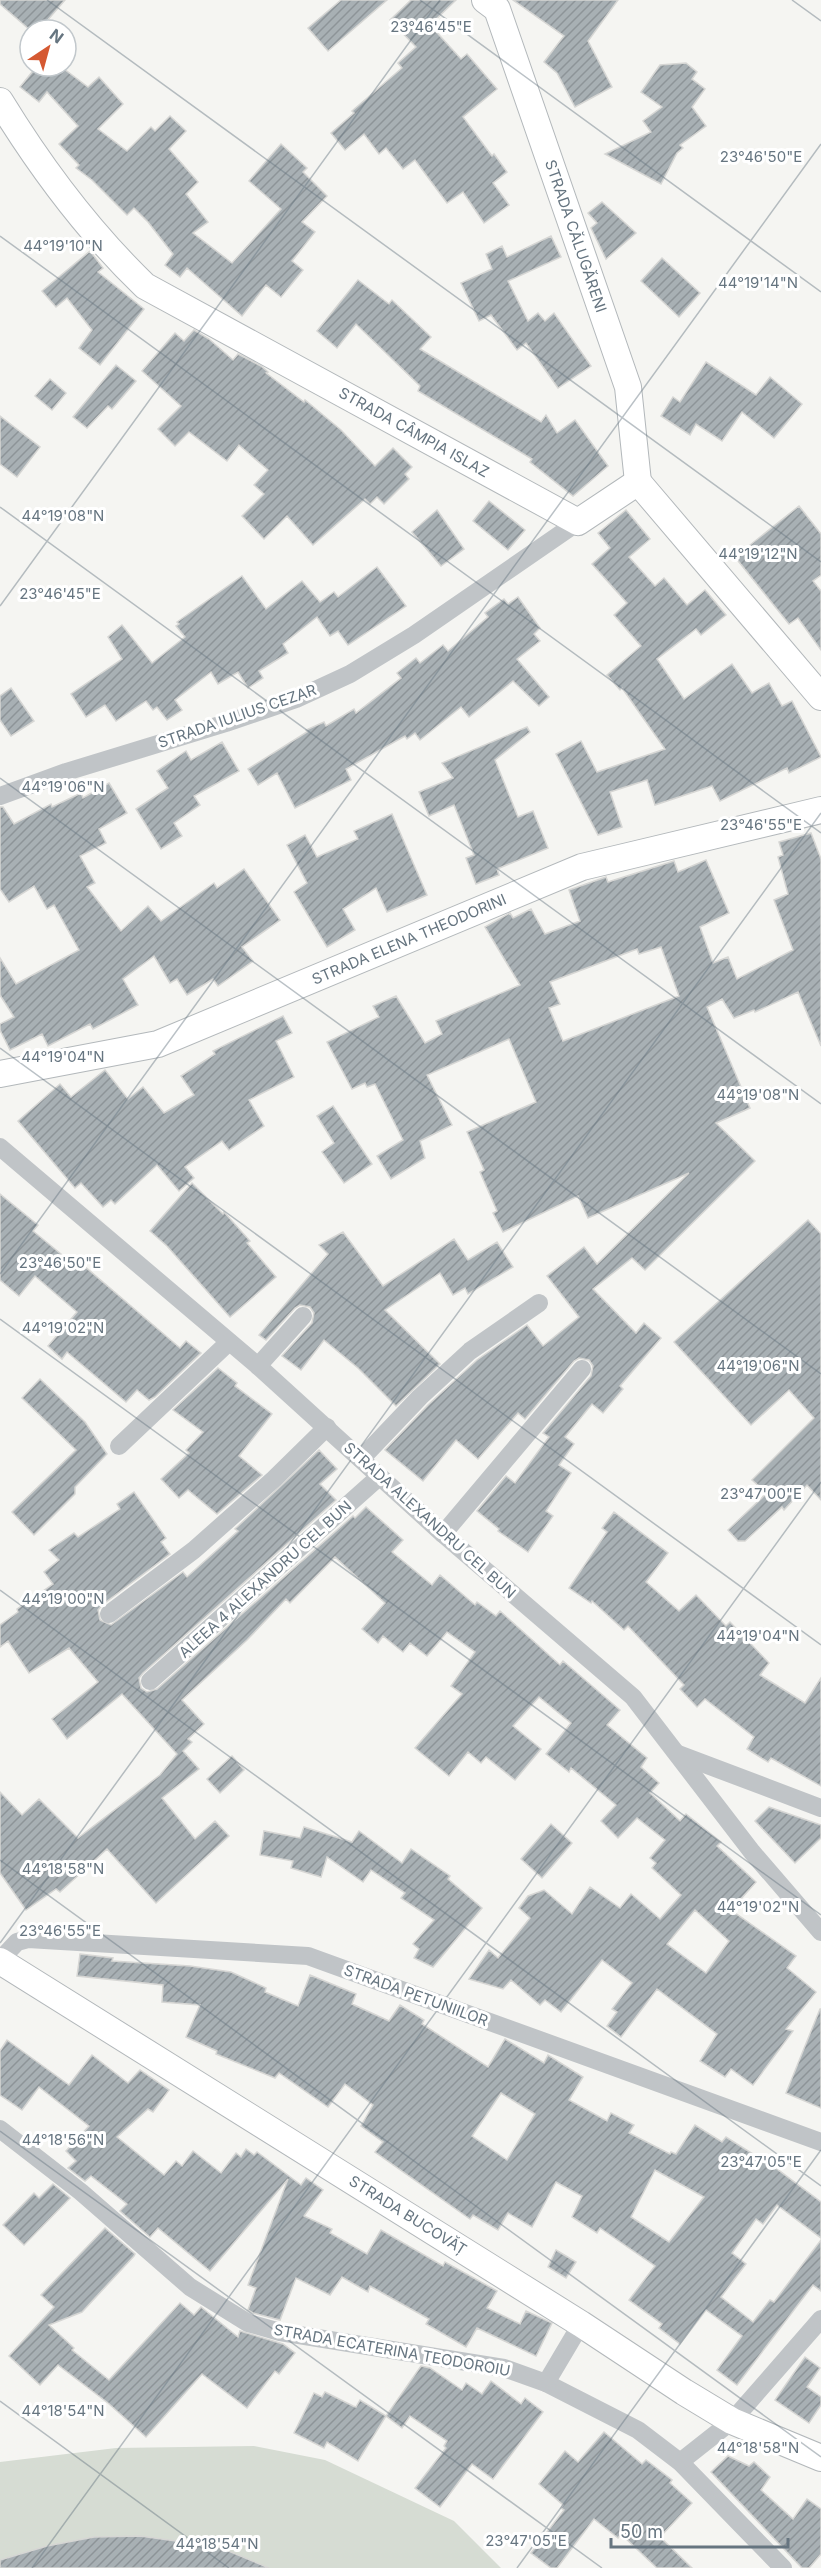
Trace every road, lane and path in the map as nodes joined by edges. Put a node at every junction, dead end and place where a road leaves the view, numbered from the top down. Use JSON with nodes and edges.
{"nodes":[{"id":1,"x":495,"y":3,"type":"edge"},
{"id":2,"x":0,"y":101,"type":"edge"},
{"id":3,"x":638,"y":482,"type":"junction"},
{"id":4,"x":578,"y":522,"type":"junction"},
{"id":5,"x":821,"y":697,"type":"edge"},
{"id":6,"x":0,"y":796,"type":"edge"},
{"id":7,"x":821,"y":810,"type":"edge"},
{"id":8,"x":0,"y":1074,"type":"edge"},
{"id":9,"x":0,"y":1147,"type":"edge"},
{"id":10,"x":539,"y":1304,"type":"dead end"},
{"id":11,"x":303,"y":1316,"type":"dead end"},
{"id":12,"x":229,"y":1342,"type":"junction"},
{"id":13,"x":258,"y":1366,"type":"junction"},
{"id":14,"x":582,"y":1369,"type":"dead end"},
{"id":15,"x":327,"y":1427,"type":"junction"},
{"id":16,"x":119,"y":1446,"type":"dead end"},
{"id":17,"x":361,"y":1460,"type":"junction"},
{"id":18,"x":379,"y":1477,"type":"junction"},
{"id":19,"x":443,"y":1534,"type":"junction"},
{"id":20,"x":109,"y":1614,"type":"dead end"},
{"id":21,"x":150,"y":1681,"type":"dead end"},
{"id":22,"x":678,"y":1754,"type":"junction"},
{"id":23,"x":821,"y":1808,"type":"edge"},
{"id":24,"x":821,"y":1932,"type":"edge"},
{"id":25,"x":0,"y":1960,"type":"edge"},
{"id":26,"x":0,"y":2129,"type":"edge"},
{"id":27,"x":821,"y":2142,"type":"edge"},
{"id":28,"x":821,"y":2319,"type":"edge"},
{"id":29,"x":582,"y":2324,"type":"junction"},
{"id":30,"x":546,"y":2383,"type":"junction"},
{"id":31,"x":732,"y":2421,"type":"junction"},
{"id":32,"x":821,"y":2457,"type":"edge"},
{"id":33,"x":680,"y":2462,"type":"junction"},
{"id":34,"x":783,"y":2568,"type":"edge"}],
"edges":[{"from":1,"to":3,"type":"street","name":"STRADA CĂLUGĂRENI"},
{"from":2,"to":4,"type":"street","name":"STRADA CÂMPIA ISLAZ"},
{"from":3,"to":4,"type":"street"},
{"from":3,"to":5,"type":"street"},
{"from":4,"to":6,"type":"street","name":"STRADA IULIUS CEZAR"},
{"from":7,"to":8,"type":"street","name":"STRADA ELENA THEODORINI"},
{"from":9,"to":12,"type":"street","name":"STRADA ALEXANDRU CEL BUN"},
{"from":10,"to":17,"type":"street"},
{"from":11,"to":13,"type":"street"},
{"from":12,"to":13,"type":"street","name":"STRADA ALEXANDRU CEL BUN"},
{"from":12,"to":16,"type":"street"},
{"from":13,"to":15,"type":"street","name":"STRADA ALEXANDRU CEL BUN"},
{"from":14,"to":19,"type":"street"},
{"from":15,"to":17,"type":"street","name":"STRADA ALEXANDRU CEL BUN"},
{"from":15,"to":20,"type":"street"},
{"from":17,"to":18,"type":"street","name":"STRADA ALEXANDRU CEL BUN"},
{"from":18,"to":19,"type":"street","name":"STRADA ALEXANDRU CEL BUN"},
{"from":18,"to":21,"type":"street","name":"ALEEA 4 ALEXANDRU CEL BUN"},
{"from":19,"to":22,"type":"street","name":"STRADA ALEXANDRU CEL BUN"},
{"from":22,"to":23,"type":"street"},
{"from":22,"to":24,"type":"street","name":"STRADA ALEXANDRU CEL BUN"},
{"from":25,"to":27,"type":"street","name":"STRADA PETUNIILOR"},
{"from":25,"to":29,"type":"street","name":"STRADA BUCOVĂȚ"},
{"from":26,"to":30,"type":"street","name":"STRADA ECATERINA TEODOROIU"},
{"from":28,"to":31,"type":"street"},
{"from":29,"to":30,"type":"street"},
{"from":29,"to":31,"type":"street","name":"STRADA BUCOVĂȚ"},
{"from":30,"to":33,"type":"street","name":"STRADA ECATERINA TEODOROIU"},
{"from":31,"to":32,"type":"street","name":"STRADA BUCOVĂȚ"},
{"from":31,"to":33,"type":"street"},
{"from":33,"to":34,"type":"street","name":"STRADA ECATERINA TEODOROIU"}]}
